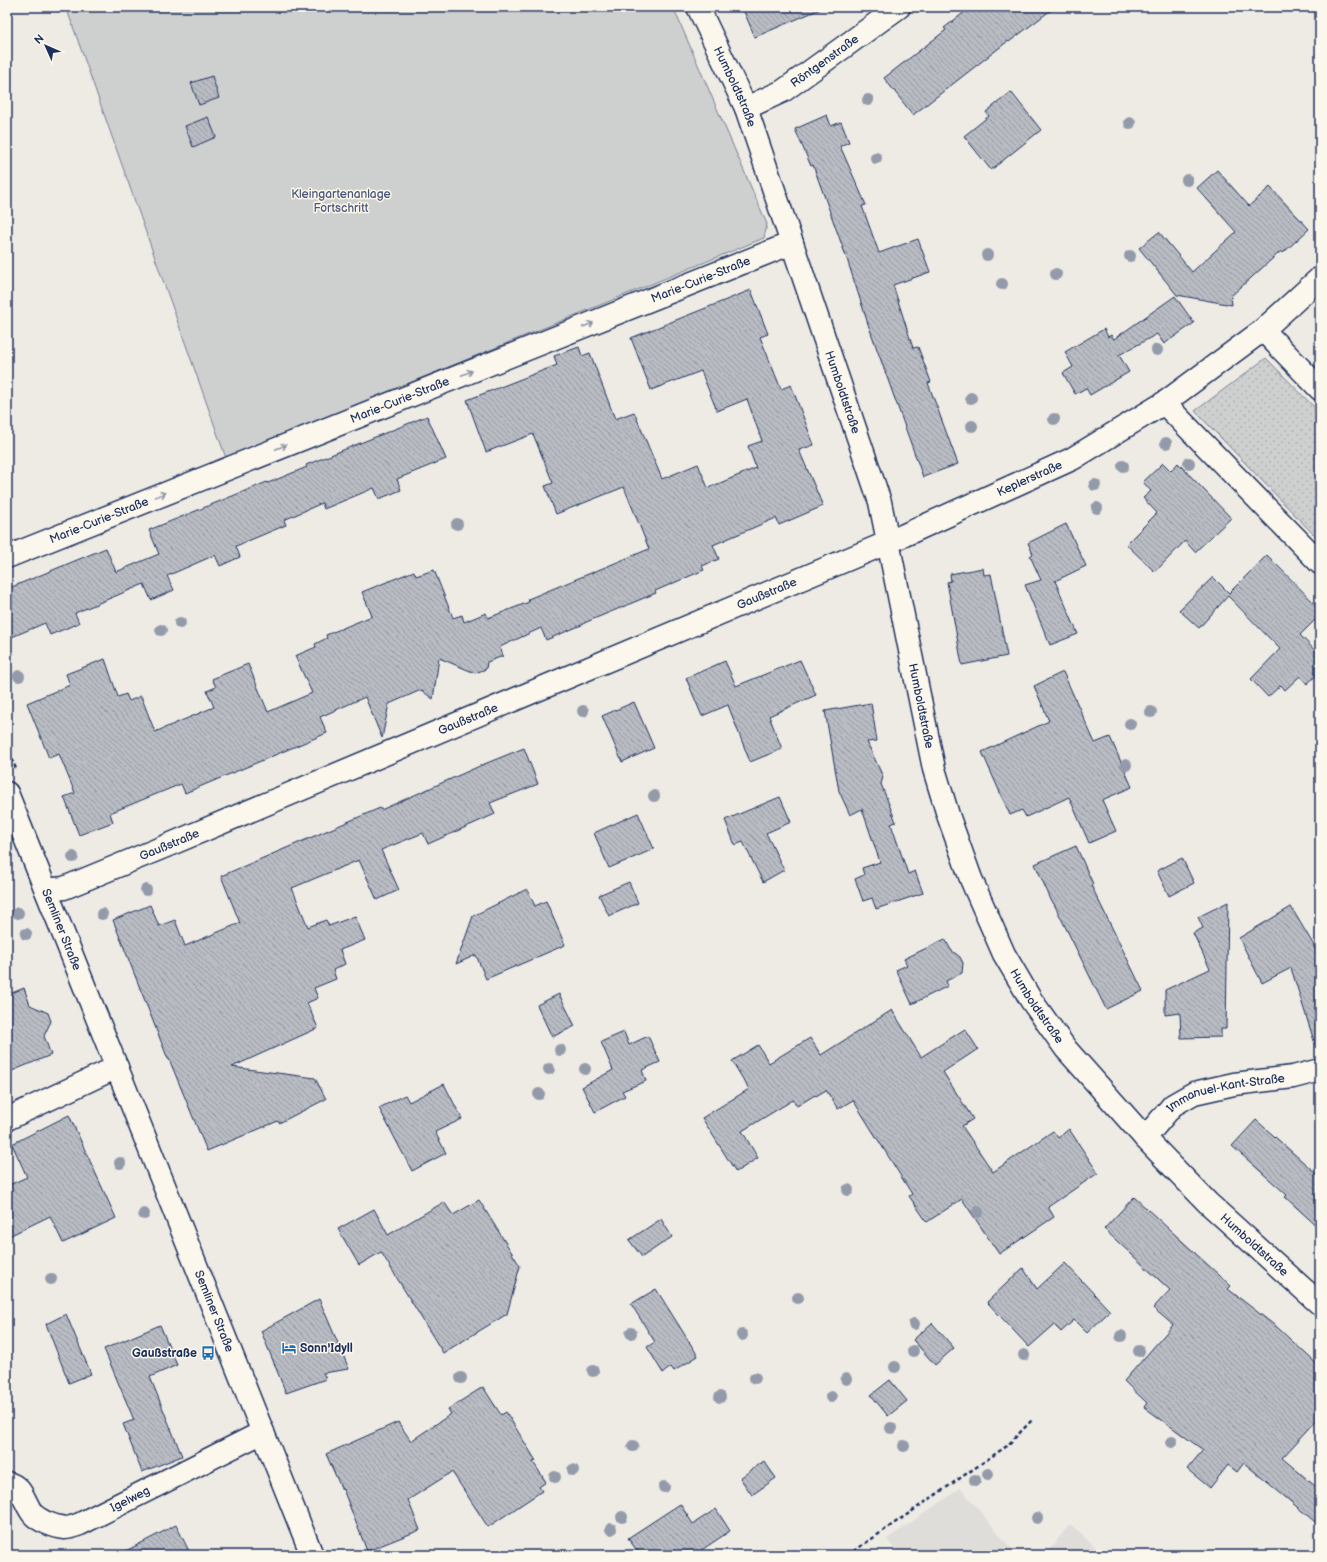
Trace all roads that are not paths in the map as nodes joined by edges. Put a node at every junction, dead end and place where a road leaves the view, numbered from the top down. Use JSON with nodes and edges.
{"nodes":[{"id":1,"x":698,"y":7,"type":"edge"},
{"id":2,"x":899,"y":7,"type":"edge"},
{"id":3,"x":746,"y":108,"type":"junction"},
{"id":4,"x":792,"y":243,"type":"junction"},
{"id":5,"x":1320,"y":278,"type":"edge"},
{"id":6,"x":1263,"y":330,"type":"junction"},
{"id":7,"x":1320,"y":389,"type":"edge"},
{"id":8,"x":1164,"y":403,"type":"junction"},
{"id":9,"x":889,"y":542,"type":"junction"},
{"id":10,"x":7,"y":556,"type":"edge"},
{"id":11,"x":1320,"y":563,"type":"edge"},
{"id":12,"x":7,"y":793,"type":"edge"},
{"id":13,"x":46,"y":890,"type":"junction"},
{"id":14,"x":117,"y":1067,"type":"junction"},
{"id":15,"x":1320,"y":1070,"type":"edge"},
{"id":16,"x":7,"y":1119,"type":"edge"},
{"id":17,"x":1145,"y":1138,"type":"junction"},
{"id":18,"x":1320,"y":1304,"type":"edge"},
{"id":19,"x":263,"y":1432,"type":"junction"},
{"id":20,"x":7,"y":1483,"type":"edge"},
{"id":21,"x":312,"y":1555,"type":"edge"}],
"edges":[{"from":1,"to":3,"type":"street","name":"Humboldtstraße"},
{"from":2,"to":3,"type":"street","name":"Röntgenstraße"},
{"from":3,"to":4,"type":"street","name":"Humboldtstraße"},
{"from":4,"to":9,"type":"street","name":"Humboldtstraße"},
{"from":10,"to":4,"type":"street","name":"Marie-Curie-Straße","one_way":true},
{"from":5,"to":6,"type":"street","name":"Keplerstraße"},
{"from":6,"to":7,"type":"street"},
{"from":6,"to":8,"type":"street","name":"Keplerstraße"},
{"from":8,"to":9,"type":"street","name":"Keplerstraße"},
{"from":8,"to":11,"type":"street"},
{"from":9,"to":13,"type":"street","name":"Gaußstraße"},
{"from":9,"to":17,"type":"street","name":"Humboldtstraße"},
{"from":12,"to":13,"type":"street","name":"Semliner Straße"},
{"from":13,"to":14,"type":"street","name":"Semliner Straße"},
{"from":14,"to":16,"type":"street"},
{"from":14,"to":19,"type":"street","name":"Semliner Straße"},
{"from":15,"to":17,"type":"street","name":"Immanuel-Kant-Straße"},
{"from":17,"to":18,"type":"street","name":"Humboldtstraße"},
{"from":19,"to":20,"type":"street","name":"Igelweg"},
{"from":19,"to":21,"type":"street","name":"Semliner Straße"}]}
